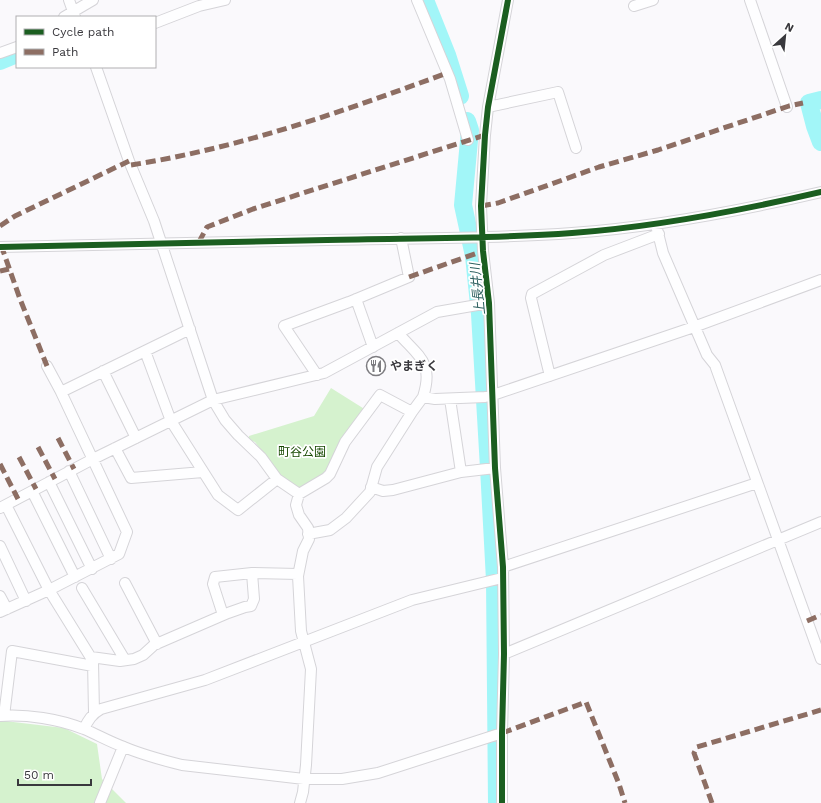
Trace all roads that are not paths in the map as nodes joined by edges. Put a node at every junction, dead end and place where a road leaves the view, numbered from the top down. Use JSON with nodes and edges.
{"nodes":[{"id":1,"x":69,"y":0,"type":"edge"},
{"id":2,"x":93,"y":0,"type":"edge"},
{"id":3,"x":225,"y":0,"type":"edge"},
{"id":4,"x":417,"y":0,"type":"edge"},
{"id":5,"x":508,"y":0,"type":"edge"},
{"id":6,"x":653,"y":0,"type":"edge"},
{"id":7,"x":750,"y":0,"type":"edge"},
{"id":8,"x":634,"y":6,"type":"dead end"},
{"id":9,"x":71,"y":15,"type":"edge"},
{"id":10,"x":156,"y":23,"type":"edge"},
{"id":11,"x":16,"y":47,"type":"edge"},
{"id":12,"x":0,"y":53,"type":"edge"},
{"id":13,"x":96,"y":68,"type":"edge"},
{"id":14,"x":488,"y":107,"type":"junction"},
{"id":15,"x":787,"y":107,"type":"dead end"},
{"id":16,"x":468,"y":140,"type":"dead end"},
{"id":17,"x":576,"y":148,"type":"dead end"},
{"id":18,"x":821,"y":192,"type":"edge"},
{"id":19,"x":658,"y":229,"type":"junction"},
{"id":20,"x":483,"y":237,"type":"junction"},
{"id":21,"x":401,"y":238,"type":"junction"},
{"id":22,"x":162,"y":243,"type":"junction"},
{"id":23,"x":0,"y":246,"type":"edge"},
{"id":24,"x":821,"y":280,"type":"edge"},
{"id":25,"x":356,"y":299,"type":"junction"},
{"id":26,"x":489,"y":303,"type":"junction"},
{"id":27,"x":694,"y":327,"type":"junction"},
{"id":28,"x":190,"y":329,"type":"junction"},
{"id":29,"x":398,"y":333,"type":"junction"},
{"id":30,"x":373,"y":347,"type":"junction"},
{"id":31,"x":145,"y":351,"type":"junction"},
{"id":32,"x":47,"y":366,"type":"dead end"},
{"id":33,"x":103,"y":371,"type":"junction"},
{"id":34,"x":317,"y":375,"type":"junction"},
{"id":35,"x":550,"y":376,"type":"junction"},
{"id":36,"x":62,"y":392,"type":"junction"},
{"id":37,"x":493,"y":395,"type":"junction"},
{"id":38,"x":423,"y":397,"type":"junction"},
{"id":39,"x":450,"y":399,"type":"junction"},
{"id":40,"x":213,"y":400,"type":"junction"},
{"id":41,"x":412,"y":412,"type":"junction"},
{"id":42,"x":171,"y":421,"type":"junction"},
{"id":43,"x":136,"y":438,"type":"junction"},
{"id":44,"x":115,"y":448,"type":"junction"},
{"id":45,"x":93,"y":459,"type":"junction"},
{"id":46,"x":495,"y":468,"type":"junction"},
{"id":47,"x":69,"y":472,"type":"junction"},
{"id":48,"x":203,"y":472,"type":"junction"},
{"id":49,"x":461,"y":472,"type":"junction"},
{"id":50,"x":277,"y":479,"type":"junction"},
{"id":51,"x":48,"y":482,"type":"junction"},
{"id":52,"x":757,"y":483,"type":"junction"},
{"id":53,"x":371,"y":487,"type":"junction"},
{"id":54,"x":32,"y":491,"type":"junction"},
{"id":55,"x":299,"y":494,"type":"junction"},
{"id":56,"x":3,"y":506,"type":"edge"},
{"id":57,"x":821,"y":522,"type":"edge"},
{"id":58,"x":308,"y":534,"type":"junction"},
{"id":59,"x":779,"y":541,"type":"junction"},
{"id":60,"x":0,"y":546,"type":"edge"},
{"id":61,"x":111,"y":558,"type":"junction"},
{"id":62,"x":503,"y":567,"type":"junction"},
{"id":63,"x":92,"y":569,"type":"junction"},
{"id":64,"x":252,"y":573,"type":"junction"},
{"id":65,"x":298,"y":574,"type":"junction"},
{"id":66,"x":75,"y":577,"type":"junction"},
{"id":67,"x":502,"y":578,"type":"junction"},
{"id":68,"x":125,"y":583,"type":"dead end"},
{"id":69,"x":82,"y":588,"type":"dead end"},
{"id":70,"x":49,"y":590,"type":"junction"},
{"id":71,"x":0,"y":596,"type":"edge"},
{"id":72,"x":26,"y":600,"type":"junction"},
{"id":73,"x":3,"y":611,"type":"edge"},
{"id":74,"x":223,"y":615,"type":"junction"},
{"id":75,"x":303,"y":642,"type":"junction"},
{"id":76,"x":157,"y":644,"type":"junction"},
{"id":77,"x":504,"y":654,"type":"junction"},
{"id":78,"x":821,"y":659,"type":"edge"},
{"id":79,"x":125,"y":660,"type":"junction"},
{"id":80,"x":92,"y":662,"type":"junction"},
{"id":81,"x":94,"y":713,"type":"junction"},
{"id":82,"x":2,"y":716,"type":"edge"},
{"id":83,"x":84,"y":729,"type":"junction"},
{"id":84,"x":502,"y":733,"type":"junction"},
{"id":85,"x":123,"y":747,"type":"junction"},
{"id":86,"x":304,"y":779,"type":"junction"},
{"id":87,"x":100,"y":803,"type":"edge"},
{"id":88,"x":300,"y":803,"type":"edge"},
{"id":89,"x":502,"y":803,"type":"edge"}],
"edges":[{"from":1,"to":9,"type":"street"},
{"from":2,"to":9,"type":"street"},
{"from":3,"to":10,"type":"street"},
{"from":4,"to":16,"type":"street"},
{"from":5,"to":14,"type":"street"},
{"from":6,"to":8,"type":"street"},
{"from":7,"to":15,"type":"street"},
{"from":11,"to":12,"type":"street"},
{"from":13,"to":22,"type":"street"},
{"from":14,"to":17,"type":"street"},
{"from":14,"to":20,"type":"street"},
{"from":18,"to":19,"type":"street"},
{"from":19,"to":20,"type":"street"},
{"from":19,"to":27,"type":"street"},
{"from":19,"to":35,"type":"street"},
{"from":20,"to":21,"type":"street"},
{"from":20,"to":26,"type":"street"},
{"from":21,"to":22,"type":"street"},
{"from":21,"to":25,"type":"street"},
{"from":22,"to":23,"type":"street"},
{"from":22,"to":28,"type":"street"},
{"from":24,"to":27,"type":"street"},
{"from":25,"to":30,"type":"street"},
{"from":25,"to":34,"type":"street"},
{"from":26,"to":29,"type":"street"},
{"from":26,"to":37,"type":"street"},
{"from":27,"to":35,"type":"street"},
{"from":27,"to":52,"type":"street"},
{"from":28,"to":31,"type":"street"},
{"from":28,"to":40,"type":"street"},
{"from":29,"to":30,"type":"street"},
{"from":29,"to":38,"type":"street"},
{"from":30,"to":34,"type":"street"},
{"from":31,"to":33,"type":"street"},
{"from":31,"to":42,"type":"street"},
{"from":32,"to":36,"type":"street"},
{"from":33,"to":36,"type":"street"},
{"from":33,"to":43,"type":"street"},
{"from":34,"to":40,"type":"street"},
{"from":35,"to":37,"type":"street"},
{"from":36,"to":45,"type":"street"},
{"from":37,"to":39,"type":"street"},
{"from":37,"to":46,"type":"street"},
{"from":38,"to":39,"type":"street"},
{"from":38,"to":41,"type":"street"},
{"from":39,"to":49,"type":"street"},
{"from":40,"to":42,"type":"street"},
{"from":40,"to":50,"type":"street"},
{"from":41,"to":53,"type":"street"},
{"from":41,"to":55,"type":"street"},
{"from":42,"to":43,"type":"street"},
{"from":42,"to":48,"type":"street"},
{"from":43,"to":44,"type":"street"},
{"from":44,"to":45,"type":"street"},
{"from":44,"to":48,"type":"street"},
{"from":45,"to":47,"type":"street"},
{"from":45,"to":61,"type":"street"},
{"from":46,"to":49,"type":"street"},
{"from":46,"to":62,"type":"street"},
{"from":47,"to":51,"type":"street"},
{"from":47,"to":61,"type":"street"},
{"from":48,"to":50,"type":"street"},
{"from":49,"to":53,"type":"street"},
{"from":50,"to":55,"type":"street"},
{"from":51,"to":54,"type":"street"},
{"from":51,"to":63,"type":"street"},
{"from":52,"to":59,"type":"street"},
{"from":52,"to":62,"type":"street"},
{"from":53,"to":58,"type":"street"},
{"from":54,"to":56,"type":"street"},
{"from":54,"to":66,"type":"street"},
{"from":55,"to":58,"type":"street"},
{"from":56,"to":70,"type":"street"},
{"from":57,"to":59,"type":"street"},
{"from":58,"to":65,"type":"street"},
{"from":59,"to":77,"type":"street"},
{"from":59,"to":78,"type":"street"},
{"from":60,"to":72,"type":"street"},
{"from":61,"to":63,"type":"street"},
{"from":62,"to":67,"type":"street"},
{"from":63,"to":66,"type":"street"},
{"from":64,"to":65,"type":"street"},
{"from":64,"to":74,"type":"street"},
{"from":64,"to":74,"type":"street"},
{"from":65,"to":75,"type":"street"},
{"from":66,"to":70,"type":"street"},
{"from":67,"to":75,"type":"street"},
{"from":67,"to":77,"type":"street"},
{"from":68,"to":76,"type":"street"},
{"from":69,"to":79,"type":"street"},
{"from":70,"to":72,"type":"street"},
{"from":70,"to":80,"type":"street"},
{"from":71,"to":73,"type":"street"},
{"from":72,"to":73,"type":"street"},
{"from":74,"to":76,"type":"street"},
{"from":75,"to":81,"type":"street"},
{"from":75,"to":86,"type":"street"},
{"from":76,"to":79,"type":"street"},
{"from":77,"to":84,"type":"street"},
{"from":79,"to":80,"type":"street"},
{"from":80,"to":81,"type":"street"},
{"from":80,"to":82,"type":"street"},
{"from":81,"to":83,"type":"street"},
{"from":82,"to":83,"type":"street"},
{"from":83,"to":85,"type":"street"},
{"from":84,"to":86,"type":"street"},
{"from":84,"to":89,"type":"street"},
{"from":85,"to":86,"type":"street"},
{"from":85,"to":87,"type":"street"},
{"from":86,"to":88,"type":"street"}]}
